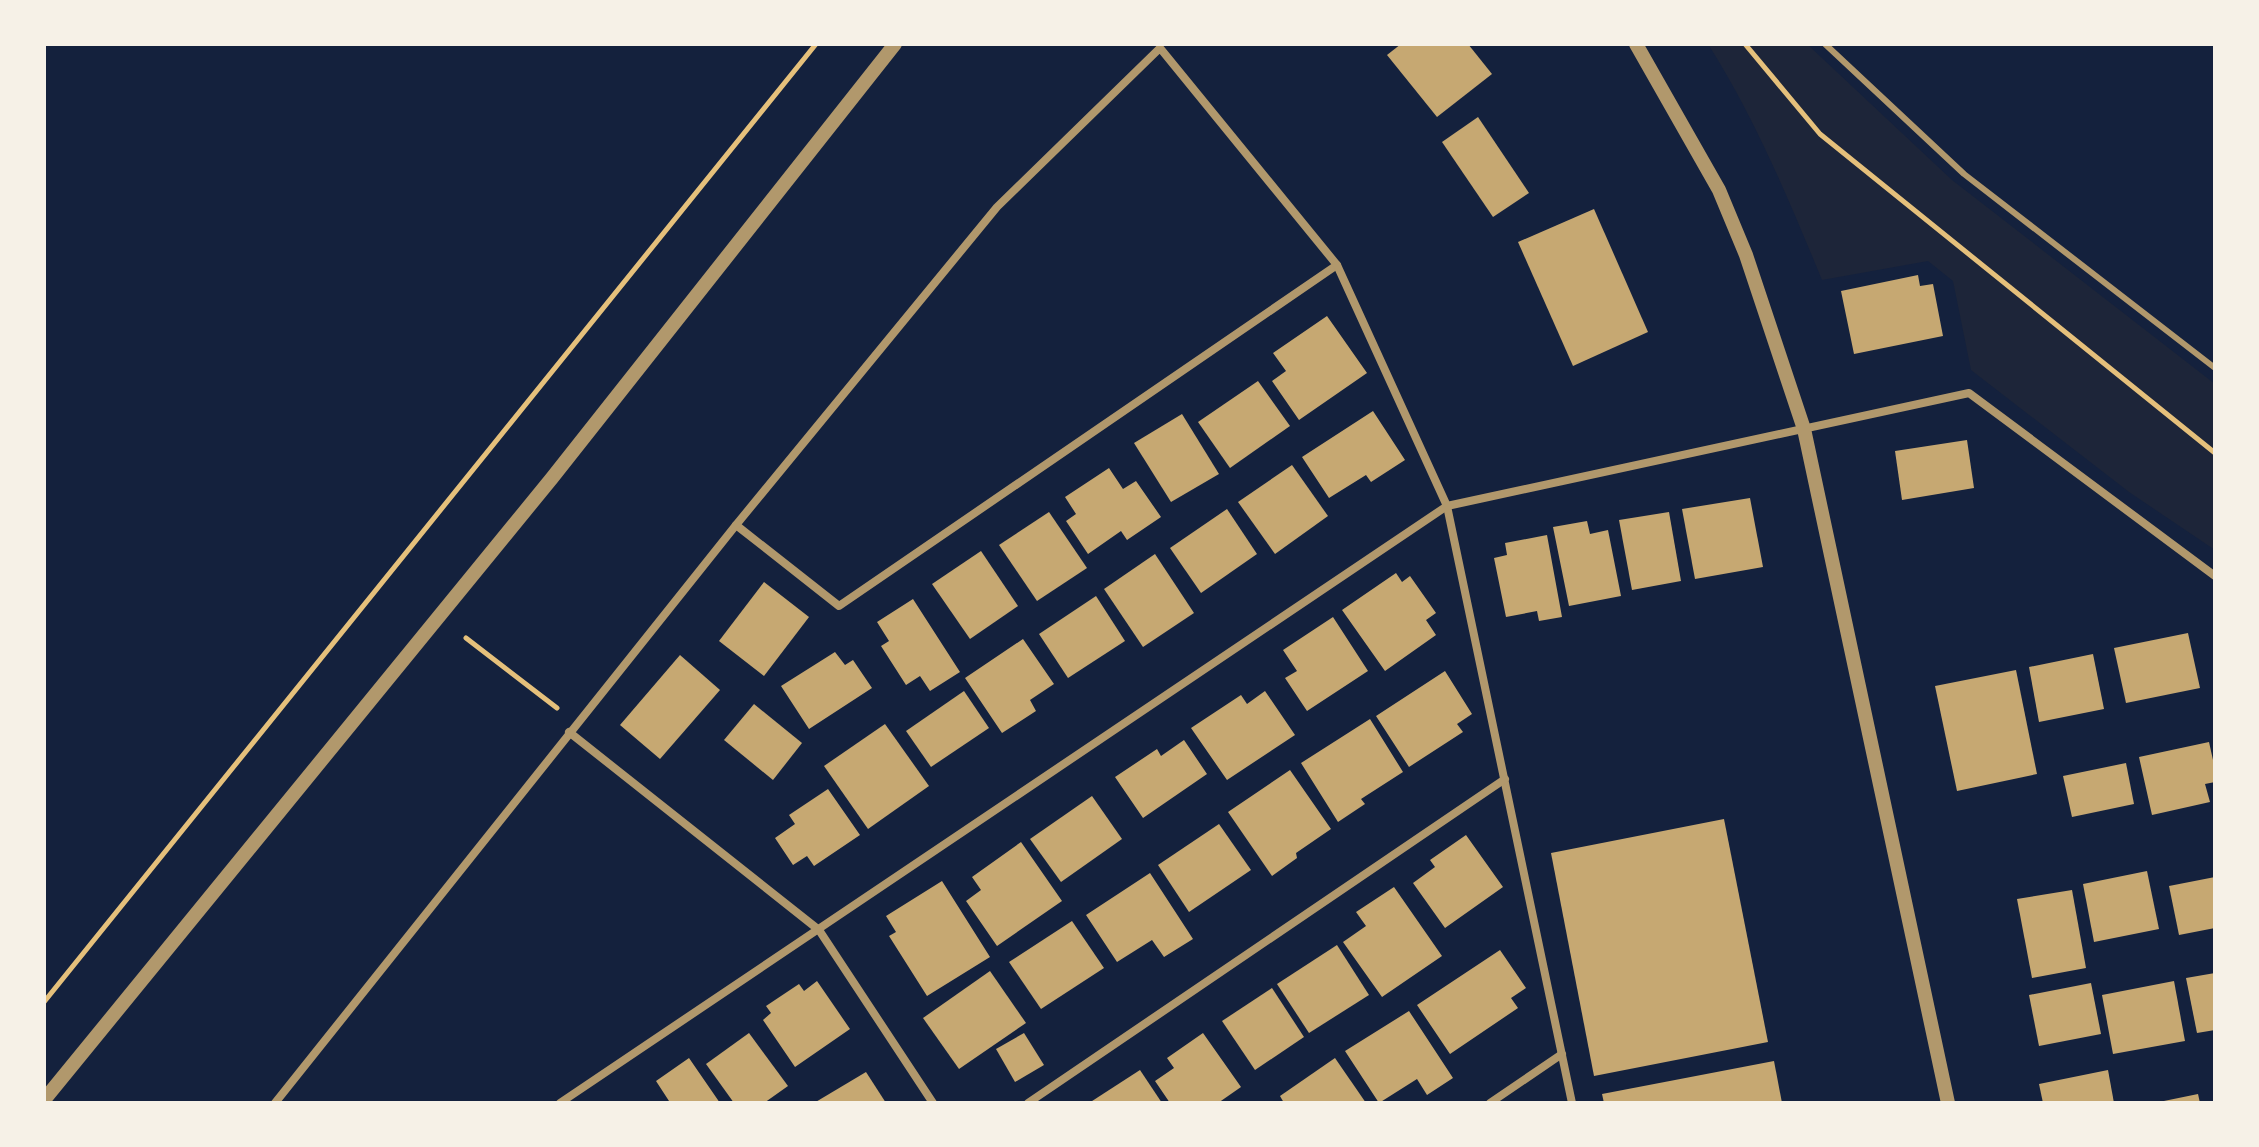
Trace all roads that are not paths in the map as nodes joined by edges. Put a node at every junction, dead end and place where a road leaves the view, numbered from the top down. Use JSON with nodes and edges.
{"nodes":[{"id":1,"x":895,"y":44,"type":"edge"},
{"id":2,"x":1636,"y":44,"type":"edge"},
{"id":3,"x":1825,"y":44,"type":"edge"},
{"id":4,"x":1337,"y":265,"type":"junction"},
{"id":5,"x":2215,"y":368,"type":"edge"},
{"id":6,"x":1804,"y":429,"type":"junction"},
{"id":7,"x":1447,"y":506,"type":"junction"},
{"id":8,"x":736,"y":525,"type":"junction"},
{"id":9,"x":2215,"y":576,"type":"edge"},
{"id":10,"x":569,"y":732,"type":"junction"},
{"id":11,"x":1505,"y":779,"type":"junction"},
{"id":12,"x":819,"y":930,"type":"junction"},
{"id":13,"x":1562,"y":1054,"type":"junction"},
{"id":14,"x":44,"y":1100,"type":"edge"},
{"id":15,"x":275,"y":1103,"type":"edge"},
{"id":16,"x":560,"y":1103,"type":"edge"},
{"id":17,"x":933,"y":1103,"type":"edge"},
{"id":18,"x":1028,"y":1103,"type":"edge"},
{"id":19,"x":1490,"y":1103,"type":"edge"},
{"id":20,"x":1572,"y":1103,"type":"edge"},
{"id":21,"x":1948,"y":1103,"type":"edge"}],
"edges":[{"from":1,"to":14,"type":"street"},
{"from":2,"to":6,"type":"street"},
{"from":3,"to":5,"type":"lane"},
{"from":4,"to":7,"type":"street"},
{"from":4,"to":8,"type":"street"},
{"from":4,"to":8,"type":"street"},
{"from":6,"to":7,"type":"street"},
{"from":6,"to":9,"type":"street"},
{"from":6,"to":21,"type":"street"},
{"from":7,"to":11,"type":"street"},
{"from":7,"to":12,"type":"street"},
{"from":8,"to":10,"type":"street"},
{"from":10,"to":12,"type":"street"},
{"from":10,"to":15,"type":"street"},
{"from":11,"to":13,"type":"street"},
{"from":11,"to":18,"type":"street"},
{"from":12,"to":16,"type":"street"},
{"from":12,"to":17,"type":"street"},
{"from":13,"to":19,"type":"street"},
{"from":13,"to":20,"type":"street"}]}
